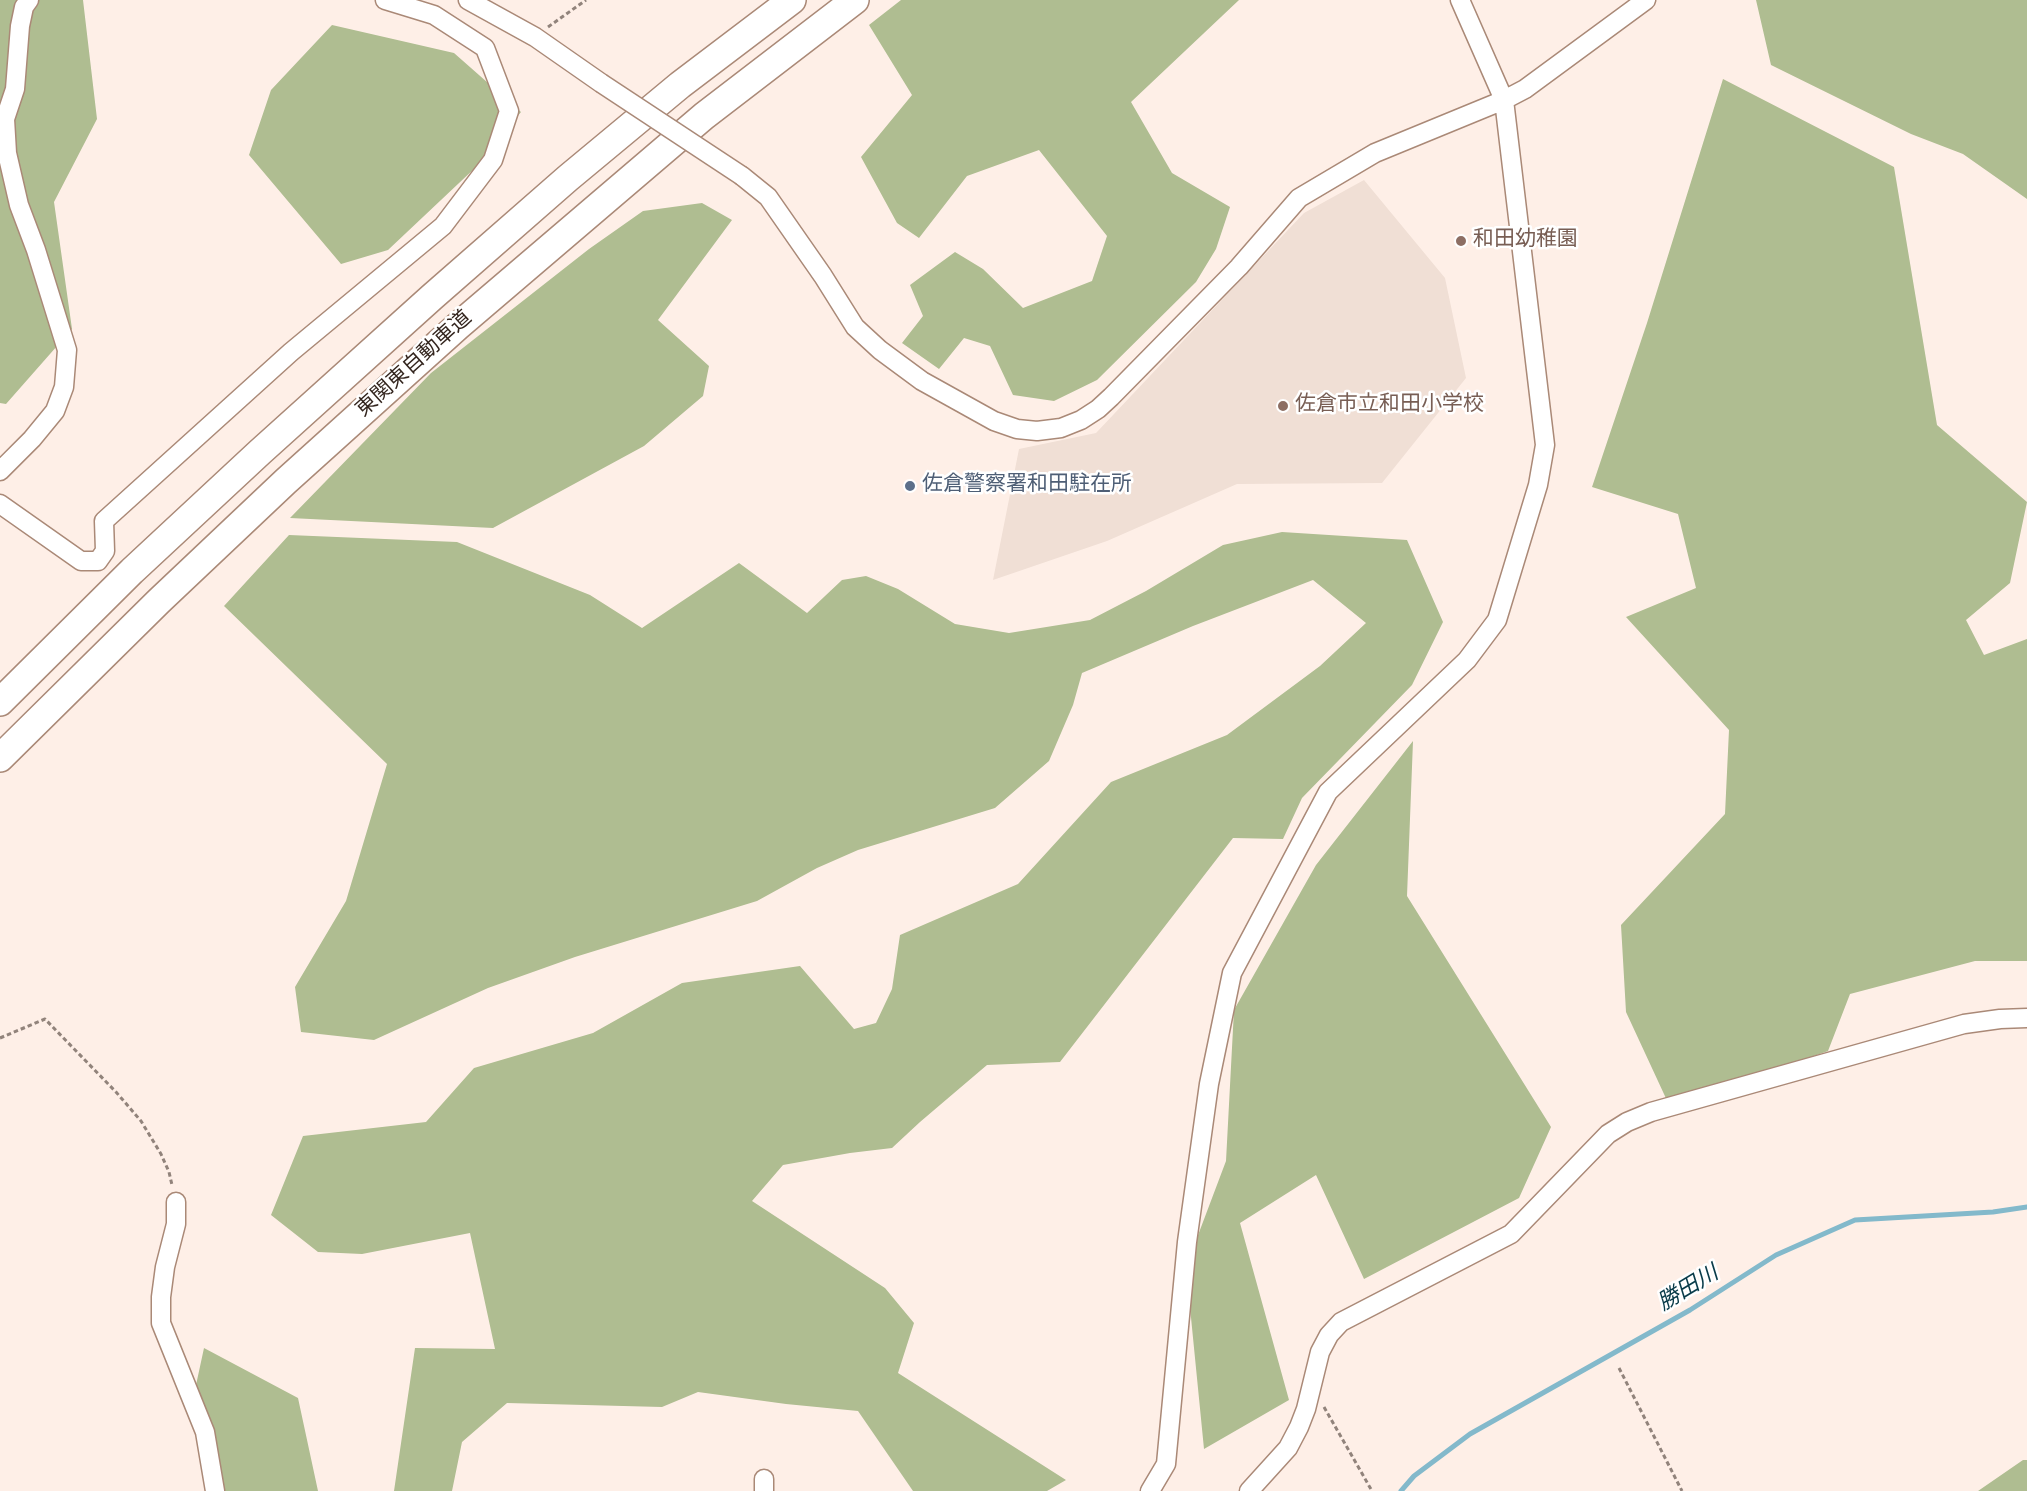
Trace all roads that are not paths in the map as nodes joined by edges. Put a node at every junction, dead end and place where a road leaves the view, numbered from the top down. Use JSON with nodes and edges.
{"nodes":[{"id":1,"x":29,"y":0,"type":"edge"},
{"id":2,"x":385,"y":0,"type":"edge"},
{"id":3,"x":468,"y":0,"type":"edge"},
{"id":4,"x":792,"y":0,"type":"edge"},
{"id":5,"x":855,"y":0,"type":"edge"},
{"id":6,"x":1460,"y":0,"type":"edge"},
{"id":7,"x":1646,"y":0,"type":"edge"},
{"id":8,"x":1504,"y":100,"type":"junction"},
{"id":9,"x":0,"y":471,"type":"edge"},
{"id":10,"x":0,"y":504,"type":"edge"},
{"id":11,"x":0,"y":702,"type":"edge"},
{"id":12,"x":0,"y":758,"type":"edge"},
{"id":13,"x":2027,"y":1018,"type":"edge"},
{"id":14,"x":176,"y":1202,"type":"road end"},
{"id":15,"x":215,"y":1491,"type":"edge"},
{"id":16,"x":1150,"y":1491,"type":"edge"},
{"id":17,"x":1249,"y":1491,"type":"edge"}],
"edges":[{"from":1,"to":9,"type":"street"},
{"from":2,"to":10,"type":"street"},
{"from":3,"to":8,"type":"street","bridge":true},
{"from":4,"to":11,"type":"highway","name":"東関東自動車道"},
{"from":5,"to":12,"type":"highway","name":"東関東自動車道"},
{"from":6,"to":8,"type":"street"},
{"from":7,"to":8,"type":"street"},
{"from":8,"to":16,"type":"street"},
{"from":13,"to":17,"type":"street"},
{"from":14,"to":15,"type":"street"}]}
